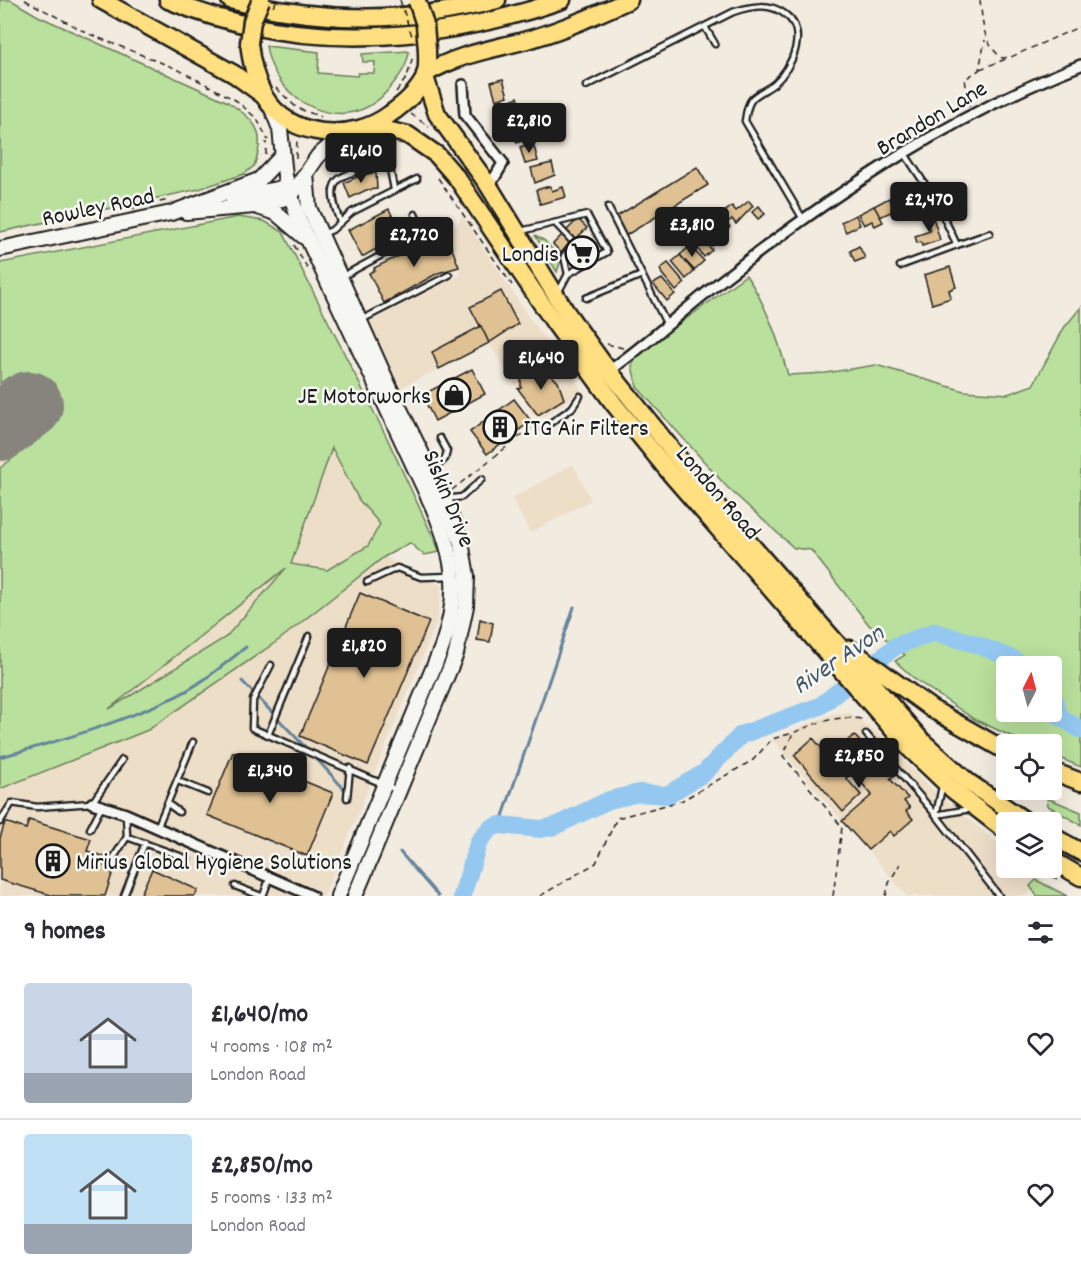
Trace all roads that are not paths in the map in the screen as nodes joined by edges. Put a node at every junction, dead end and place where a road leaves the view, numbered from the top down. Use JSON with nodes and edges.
{"nodes":[{"id":1,"x":101,"y":0,"type":"edge"},
{"id":2,"x":168,"y":0,"type":"edge"},
{"id":3,"x":230,"y":0,"type":"edge"},
{"id":4,"x":416,"y":0,"type":"edge"},
{"id":5,"x":497,"y":0,"type":"edge"},
{"id":6,"x":562,"y":0,"type":"edge"},
{"id":7,"x":629,"y":0,"type":"edge"},
{"id":8,"x":267,"y":4,"type":"edge"},
{"id":9,"x":705,"y":27,"type":"junction"},
{"id":10,"x":715,"y":44,"type":"dead end"},
{"id":11,"x":1081,"y":65,"type":"edge"},
{"id":12,"x":425,"y":76,"type":"junction"},
{"id":13,"x":586,"y":86,"type":"dead end"},
{"id":14,"x":475,"y":91,"type":"dead end"},
{"id":15,"x":269,"y":94,"type":"junction"},
{"id":16,"x":362,"y":130,"type":"junction"},
{"id":17,"x":905,"y":154,"type":"junction"},
{"id":18,"x":289,"y":158,"type":"junction"},
{"id":19,"x":374,"y":168,"type":"dead end"},
{"id":20,"x":390,"y":170,"type":"dead end"},
{"id":21,"x":417,"y":179,"type":"dead end"},
{"id":22,"x":487,"y":183,"type":"junction"},
{"id":23,"x":394,"y":189,"type":"junction"},
{"id":24,"x":295,"y":194,"type":"junction"},
{"id":25,"x":194,"y":204,"type":"junction"},
{"id":26,"x":254,"y":206,"type":"junction"},
{"id":27,"x":170,"y":207,"type":"junction"},
{"id":28,"x":608,"y":207,"type":"dead end"},
{"id":29,"x":415,"y":214,"type":"dead end"},
{"id":30,"x":803,"y":219,"type":"junction"},
{"id":31,"x":340,"y":222,"type":"junction"},
{"id":32,"x":555,"y":222,"type":"junction"},
{"id":33,"x":516,"y":232,"type":"junction"},
{"id":34,"x":990,"y":233,"type":"dead end"},
{"id":35,"x":314,"y":238,"type":"junction"},
{"id":36,"x":957,"y":245,"type":"junction"},
{"id":37,"x":0,"y":249,"type":"edge"},
{"id":38,"x":900,"y":266,"type":"dead end"},
{"id":39,"x":568,"y":274,"type":"junction"},
{"id":40,"x":448,"y":275,"type":"dead end"},
{"id":41,"x":642,"y":275,"type":"junction"},
{"id":42,"x":341,"y":277,"type":"junction"},
{"id":43,"x":556,"y":296,"type":"junction"},
{"id":44,"x":586,"y":298,"type":"dead end"},
{"id":45,"x":360,"y":320,"type":"junction"},
{"id":46,"x":667,"y":325,"type":"junction"},
{"id":47,"x":609,"y":371,"type":"junction"},
{"id":48,"x":580,"y":396,"type":"dead end"},
{"id":49,"x":543,"y":428,"type":"road end"},
{"id":50,"x":440,"y":438,"type":"dead end"},
{"id":51,"x":431,"y":472,"type":"junction"},
{"id":52,"x":482,"y":479,"type":"dead end"},
{"id":53,"x":439,"y":500,"type":"junction"},
{"id":54,"x":460,"y":576,"type":"junction"},
{"id":55,"x":367,"y":582,"type":"dead end"},
{"id":56,"x":309,"y":636,"type":"dead end"},
{"id":57,"x":838,"y":649,"type":"junction"},
{"id":58,"x":271,"y":665,"type":"dead end"},
{"id":59,"x":876,"y":710,"type":"junction"},
{"id":60,"x":867,"y":734,"type":"dead end"},
{"id":61,"x":268,"y":735,"type":"junction"},
{"id":62,"x":193,"y":742,"type":"dead end"},
{"id":63,"x":996,"y":746,"type":"edge"},
{"id":64,"x":122,"y":760,"type":"dead end"},
{"id":65,"x":350,"y":768,"type":"junction"},
{"id":66,"x":1062,"y":775,"type":"edge"},
{"id":67,"x":178,"y":781,"type":"junction"},
{"id":68,"x":943,"y":781,"type":"junction"},
{"id":69,"x":1081,"y":782,"type":"edge"},
{"id":70,"x":385,"y":785,"type":"junction"},
{"id":71,"x":399,"y":791,"type":"junction"},
{"id":72,"x":208,"y":793,"type":"dead end"},
{"id":73,"x":347,"y":798,"type":"dead end"},
{"id":74,"x":92,"y":802,"type":"junction"},
{"id":75,"x":168,"y":804,"type":"junction"},
{"id":76,"x":102,"y":806,"type":"junction"},
{"id":77,"x":976,"y":808,"type":"junction"},
{"id":78,"x":180,"y":812,"type":"dead end"},
{"id":79,"x":1012,"y":812,"type":"edge"},
{"id":80,"x":126,"y":814,"type":"junction"},
{"id":81,"x":936,"y":815,"type":"junction"},
{"id":82,"x":0,"y":822,"type":"edge"},
{"id":83,"x":996,"y":823,"type":"edge"},
{"id":84,"x":157,"y":828,"type":"junction"},
{"id":85,"x":90,"y":829,"type":"dead end"},
{"id":86,"x":127,"y":837,"type":"junction"},
{"id":87,"x":1062,"y":842,"type":"edge"},
{"id":88,"x":145,"y":843,"type":"junction"},
{"id":89,"x":1081,"y":852,"type":"edge"},
{"id":90,"x":114,"y":857,"type":"dead end"},
{"id":91,"x":188,"y":859,"type":"dead end"},
{"id":92,"x":1062,"y":866,"type":"edge"},
{"id":93,"x":270,"y":877,"type":"junction"},
{"id":94,"x":1081,"y":877,"type":"edge"},
{"id":95,"x":235,"y":886,"type":"dead end"},
{"id":96,"x":124,"y":896,"type":"edge"},
{"id":97,"x":262,"y":896,"type":"edge"},
{"id":98,"x":312,"y":896,"type":"edge"},
{"id":99,"x":338,"y":896,"type":"edge"},
{"id":100,"x":355,"y":896,"type":"edge"},
{"id":101,"x":999,"y":896,"type":"edge"}],
"edges":[{"from":1,"to":15,"type":"highway","name":"London Road"},
{"from":2,"to":6,"type":"highway"},
{"from":3,"to":5,"type":"highway"},
{"from":4,"to":12,"type":"highway","bridge":true},
{"from":7,"to":12,"type":"highway"},
{"from":8,"to":15,"type":"highway","bridge":true},
{"from":9,"to":10,"type":"lane"},
{"from":9,"to":13,"type":"lane"},
{"from":9,"to":30,"type":"lane"},
{"from":11,"to":17,"type":"street","name":"Brandon Lane"},
{"from":12,"to":16,"type":"highway"},
{"from":12,"to":22,"type":"highway","name":"London Road"},
{"from":14,"to":22,"type":"street"},
{"from":15,"to":16,"type":"highway","name":"London Road"},
{"from":15,"to":18,"type":"street","name":"Siskin Drive"},
{"from":16,"to":24,"type":"street","name":"Siskin Drive"},
{"from":16,"to":57,"type":"highway","name":"London Road"},
{"from":17,"to":30,"type":"street","name":"Brandon Lane"},
{"from":17,"to":36,"type":"lane"},
{"from":18,"to":24,"type":"street","name":"Siskin Drive"},
{"from":18,"to":25,"type":"street"},
{"from":19,"to":31,"type":"lane"},
{"from":20,"to":23,"type":"lane"},
{"from":21,"to":23,"type":"lane"},
{"from":22,"to":33,"type":"highway","name":"London Road"},
{"from":23,"to":31,"type":"lane"},
{"from":24,"to":25,"type":"street"},
{"from":24,"to":26,"type":"street"},
{"from":24,"to":35,"type":"street","name":"Siskin Drive"},
{"from":25,"to":27,"type":"street"},
{"from":26,"to":27,"type":"street"},
{"from":26,"to":35,"type":"street"},
{"from":27,"to":37,"type":"street","name":"Rowley Road"},
{"from":28,"to":41,"type":"lane"},
{"from":29,"to":42,"type":"lane"},
{"from":30,"to":46,"type":"street","name":"Brandon Lane"},
{"from":31,"to":35,"type":"lane"},
{"from":32,"to":33,"type":"lane"},
{"from":32,"to":39,"type":"lane"},
{"from":32,"to":39,"type":"lane"},
{"from":33,"to":43,"type":"highway","name":"London Road"},
{"from":34,"to":36,"type":"lane"},
{"from":35,"to":42,"type":"street","name":"Siskin Drive"},
{"from":35,"to":53,"type":"street","name":"Siskin Drive"},
{"from":36,"to":38,"type":"lane"},
{"from":39,"to":43,"type":"lane"},
{"from":40,"to":45,"type":"lane"},
{"from":41,"to":44,"type":"lane"},
{"from":41,"to":46,"type":"lane"},
{"from":42,"to":45,"type":"street","name":"Siskin Drive"},
{"from":43,"to":47,"type":"highway","name":"London Road"},
{"from":45,"to":51,"type":"street","name":"Siskin Drive"},
{"from":46,"to":47,"type":"street","name":"Brandon Lane"},
{"from":47,"to":57,"type":"highway","name":"London Road"},
{"from":48,"to":49,"type":"lane"},
{"from":50,"to":51,"type":"lane"},
{"from":51,"to":53,"type":"street","name":"Siskin Drive"},
{"from":52,"to":53,"type":"lane"},
{"from":53,"to":54,"type":"street","name":"Siskin Drive"},
{"from":54,"to":55,"type":"lane"},
{"from":54,"to":70,"type":"street","name":"Siskin Drive"},
{"from":54,"to":71,"type":"street","name":"Siskin Drive"},
{"from":56,"to":61,"type":"lane"},
{"from":57,"to":59,"type":"highway","name":"London Road"},
{"from":57,"to":63,"type":"highway"},
{"from":58,"to":61,"type":"lane"},
{"from":59,"to":68,"type":"highway","name":"London Road"},
{"from":59,"to":79,"type":"highway","name":"London Road"},
{"from":60,"to":81,"type":"lane"},
{"from":61,"to":65,"type":"lane"},
{"from":62,"to":67,"type":"lane"},
{"from":64,"to":74,"type":"lane"},
{"from":65,"to":70,"type":"lane"},
{"from":65,"to":73,"type":"lane"},
{"from":66,"to":69,"type":"highway"},
{"from":67,"to":72,"type":"lane"},
{"from":67,"to":75,"type":"lane"},
{"from":68,"to":77,"type":"highway","name":"London Road"},
{"from":68,"to":81,"type":"lane"},
{"from":70,"to":71,"type":"lane"},
{"from":70,"to":99,"type":"street","name":"Siskin Drive"},
{"from":71,"to":100,"type":"street","name":"Siskin Drive"},
{"from":74,"to":76,"type":"street"},
{"from":74,"to":82,"type":"lane"},
{"from":75,"to":78,"type":"lane"},
{"from":75,"to":84,"type":"lane"},
{"from":76,"to":80,"type":"street"},
{"from":76,"to":85,"type":"lane"},
{"from":77,"to":81,"type":"lane"},
{"from":77,"to":83,"type":"highway","name":"London Road"},
{"from":80,"to":84,"type":"street"},
{"from":80,"to":86,"type":"lane"},
{"from":81,"to":101,"type":"lane"},
{"from":84,"to":93,"type":"street"},
{"from":86,"to":88,"type":"lane"},
{"from":86,"to":90,"type":"lane"},
{"from":87,"to":89,"type":"highway"},
{"from":88,"to":91,"type":"lane"},
{"from":88,"to":96,"type":"lane"},
{"from":92,"to":94,"type":"highway"},
{"from":93,"to":97,"type":"lane"},
{"from":93,"to":98,"type":"street"},
{"from":95,"to":97,"type":"lane"}]}
